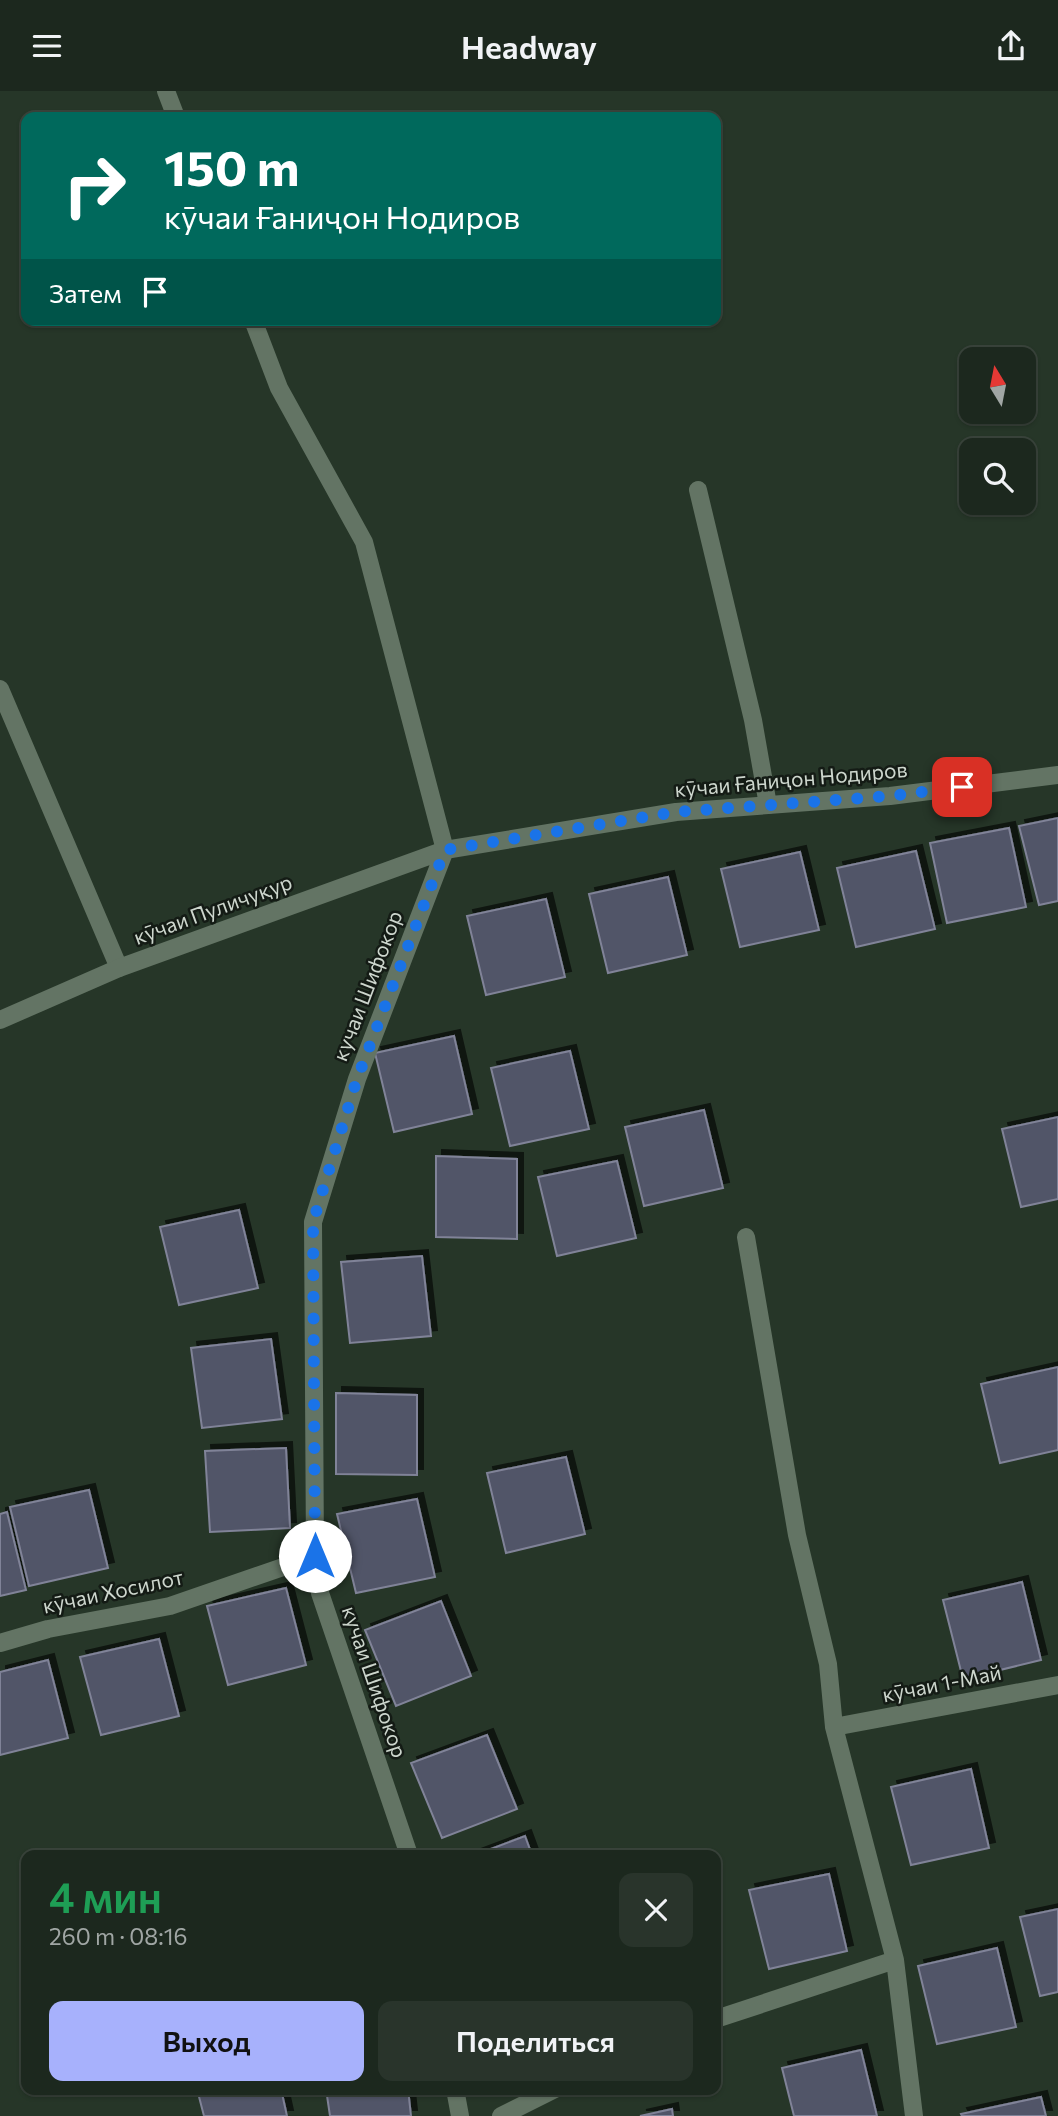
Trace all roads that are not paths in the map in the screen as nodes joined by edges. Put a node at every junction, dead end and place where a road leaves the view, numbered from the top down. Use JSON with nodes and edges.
{"nodes":[{"id":1,"x":166,"y":91,"type":"edge"},
{"id":2,"x":174,"y":112,"type":"edge"},
{"id":3,"x":255,"y":326,"type":"edge"},
{"id":4,"x":698,"y":490,"type":"dead end"},
{"id":5,"x":0,"y":689,"type":"edge"},
{"id":6,"x":1058,"y":775,"type":"edge"},
{"id":7,"x":768,"y":805,"type":"junction"},
{"id":8,"x":445,"y":850,"type":"junction"},
{"id":9,"x":119,"y":968,"type":"junction"},
{"id":10,"x":0,"y":1020,"type":"edge"},
{"id":11,"x":746,"y":1237,"type":"dead end"},
{"id":12,"x":315,"y":1556,"type":"junction"},
{"id":13,"x":0,"y":1643,"type":"edge"},
{"id":14,"x":1058,"y":1685,"type":"edge"},
{"id":15,"x":834,"y":1727,"type":"junction"},
{"id":16,"x":407,"y":1850,"type":"edge"},
{"id":17,"x":895,"y":1960,"type":"junction"},
{"id":18,"x":721,"y":2017,"type":"edge"},
{"id":19,"x":456,"y":2095,"type":"edge"},
{"id":20,"x":543,"y":2095,"type":"edge"},
{"id":21,"x":460,"y":2116,"type":"edge"},
{"id":22,"x":501,"y":2116,"type":"edge"},
{"id":23,"x":914,"y":2116,"type":"edge"}],
"edges":[{"from":1,"to":2,"type":"street"},
{"from":3,"to":8,"type":"street"},
{"from":4,"to":7,"type":"street"},
{"from":5,"to":9,"type":"street"},
{"from":6,"to":7,"type":"street","name":"кӯчаи Ғаниҷон Нодиров"},
{"from":7,"to":8,"type":"street","name":"кӯчаи Ғаниҷон Нодиров"},
{"from":8,"to":9,"type":"street","name":"кӯчаи Пуличуқур"},
{"from":8,"to":12,"type":"street","name":"кучаи Шифокор"},
{"from":9,"to":10,"type":"street","name":"кӯчаи Пуличуқур"},
{"from":11,"to":15,"type":"street"},
{"from":12,"to":13,"type":"street","name":"кӯчаи Хосилот"},
{"from":12,"to":16,"type":"street","name":"кучаи Шифокор"},
{"from":14,"to":15,"type":"street","name":"кӯчаи 1-Май"},
{"from":15,"to":17,"type":"street"},
{"from":17,"to":18,"type":"street"},
{"from":17,"to":23,"type":"street"},
{"from":19,"to":21,"type":"street"},
{"from":20,"to":22,"type":"street"}]}
